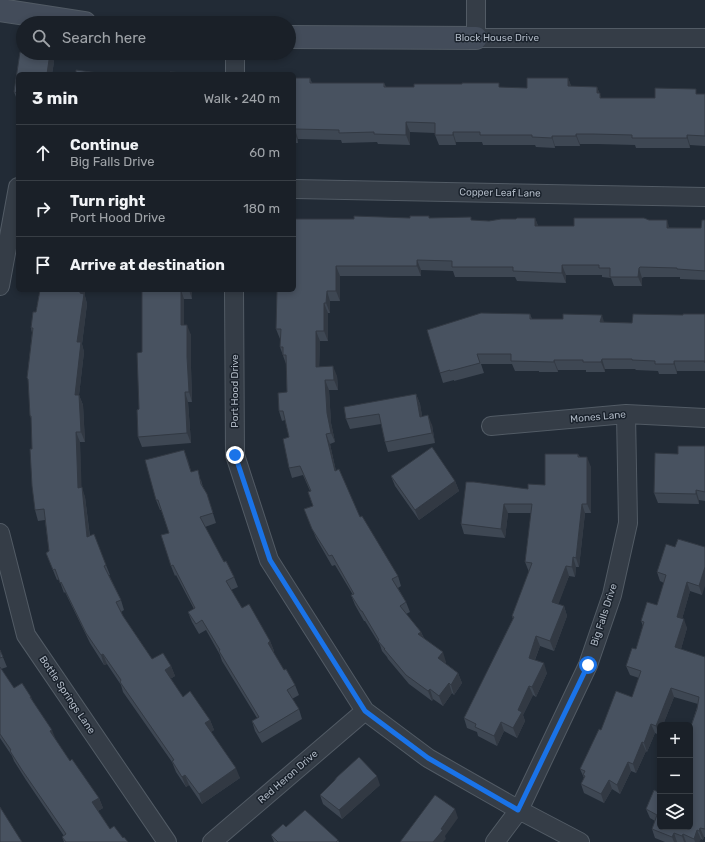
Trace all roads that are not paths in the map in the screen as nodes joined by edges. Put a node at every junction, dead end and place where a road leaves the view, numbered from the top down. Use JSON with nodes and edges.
{"nodes":[{"id":1,"x":476,"y":0,"type":"edge"},
{"id":2,"x":0,"y":10,"type":"edge"},
{"id":3,"x":39,"y":16,"type":"edge"},
{"id":4,"x":296,"y":36,"type":"edge"},
{"id":5,"x":476,"y":38,"type":"junction"},
{"id":6,"x":705,"y":38,"type":"edge"},
{"id":7,"x":235,"y":60,"type":"edge"},
{"id":8,"x":235,"y":72,"type":"edge"},
{"id":9,"x":296,"y":189,"type":"edge"},
{"id":10,"x":705,"y":197,"type":"edge"},
{"id":11,"x":16,"y":198,"type":"edge"},
{"id":12,"x":0,"y":286,"type":"edge"},
{"id":13,"x":234,"y":292,"type":"edge"},
{"id":14,"x":626,"y":414,"type":"junction"},
{"id":15,"x":705,"y":418,"type":"edge"},
{"id":16,"x":491,"y":426,"type":"dead end"},
{"id":17,"x":0,"y":533,"type":"edge"},
{"id":18,"x":365,"y":711,"type":"junction"},
{"id":19,"x":518,"y":810,"type":"junction"},
{"id":20,"x":167,"y":842,"type":"edge"},
{"id":21,"x":212,"y":842,"type":"edge"},
{"id":22,"x":495,"y":842,"type":"edge"},
{"id":23,"x":580,"y":842,"type":"edge"}],
"edges":[{"from":1,"to":5,"type":"street"},
{"from":2,"to":3,"type":"street"},
{"from":4,"to":5,"type":"street","name":"Block House Drive"},
{"from":5,"to":6,"type":"street","name":"Block House Drive"},
{"from":7,"to":8,"type":"street"},
{"from":9,"to":10,"type":"street","name":"Copper Leaf Lane"},
{"from":11,"to":12,"type":"street"},
{"from":13,"to":18,"type":"street","name":"Port Hood Drive"},
{"from":14,"to":15,"type":"street","name":"Mones Lane"},
{"from":14,"to":16,"type":"street","name":"Mones Lane"},
{"from":14,"to":19,"type":"street","name":"Big Falls Drive"},
{"from":17,"to":20,"type":"street","name":"Bottle Springs Lane"},
{"from":18,"to":19,"type":"street","name":"Port Hood Drive"},
{"from":18,"to":21,"type":"street","name":"Red Heron Drive"},
{"from":19,"to":22,"type":"street","name":"Big Falls Drive"},
{"from":19,"to":23,"type":"street","name":"Port Hood Drive"}]}
